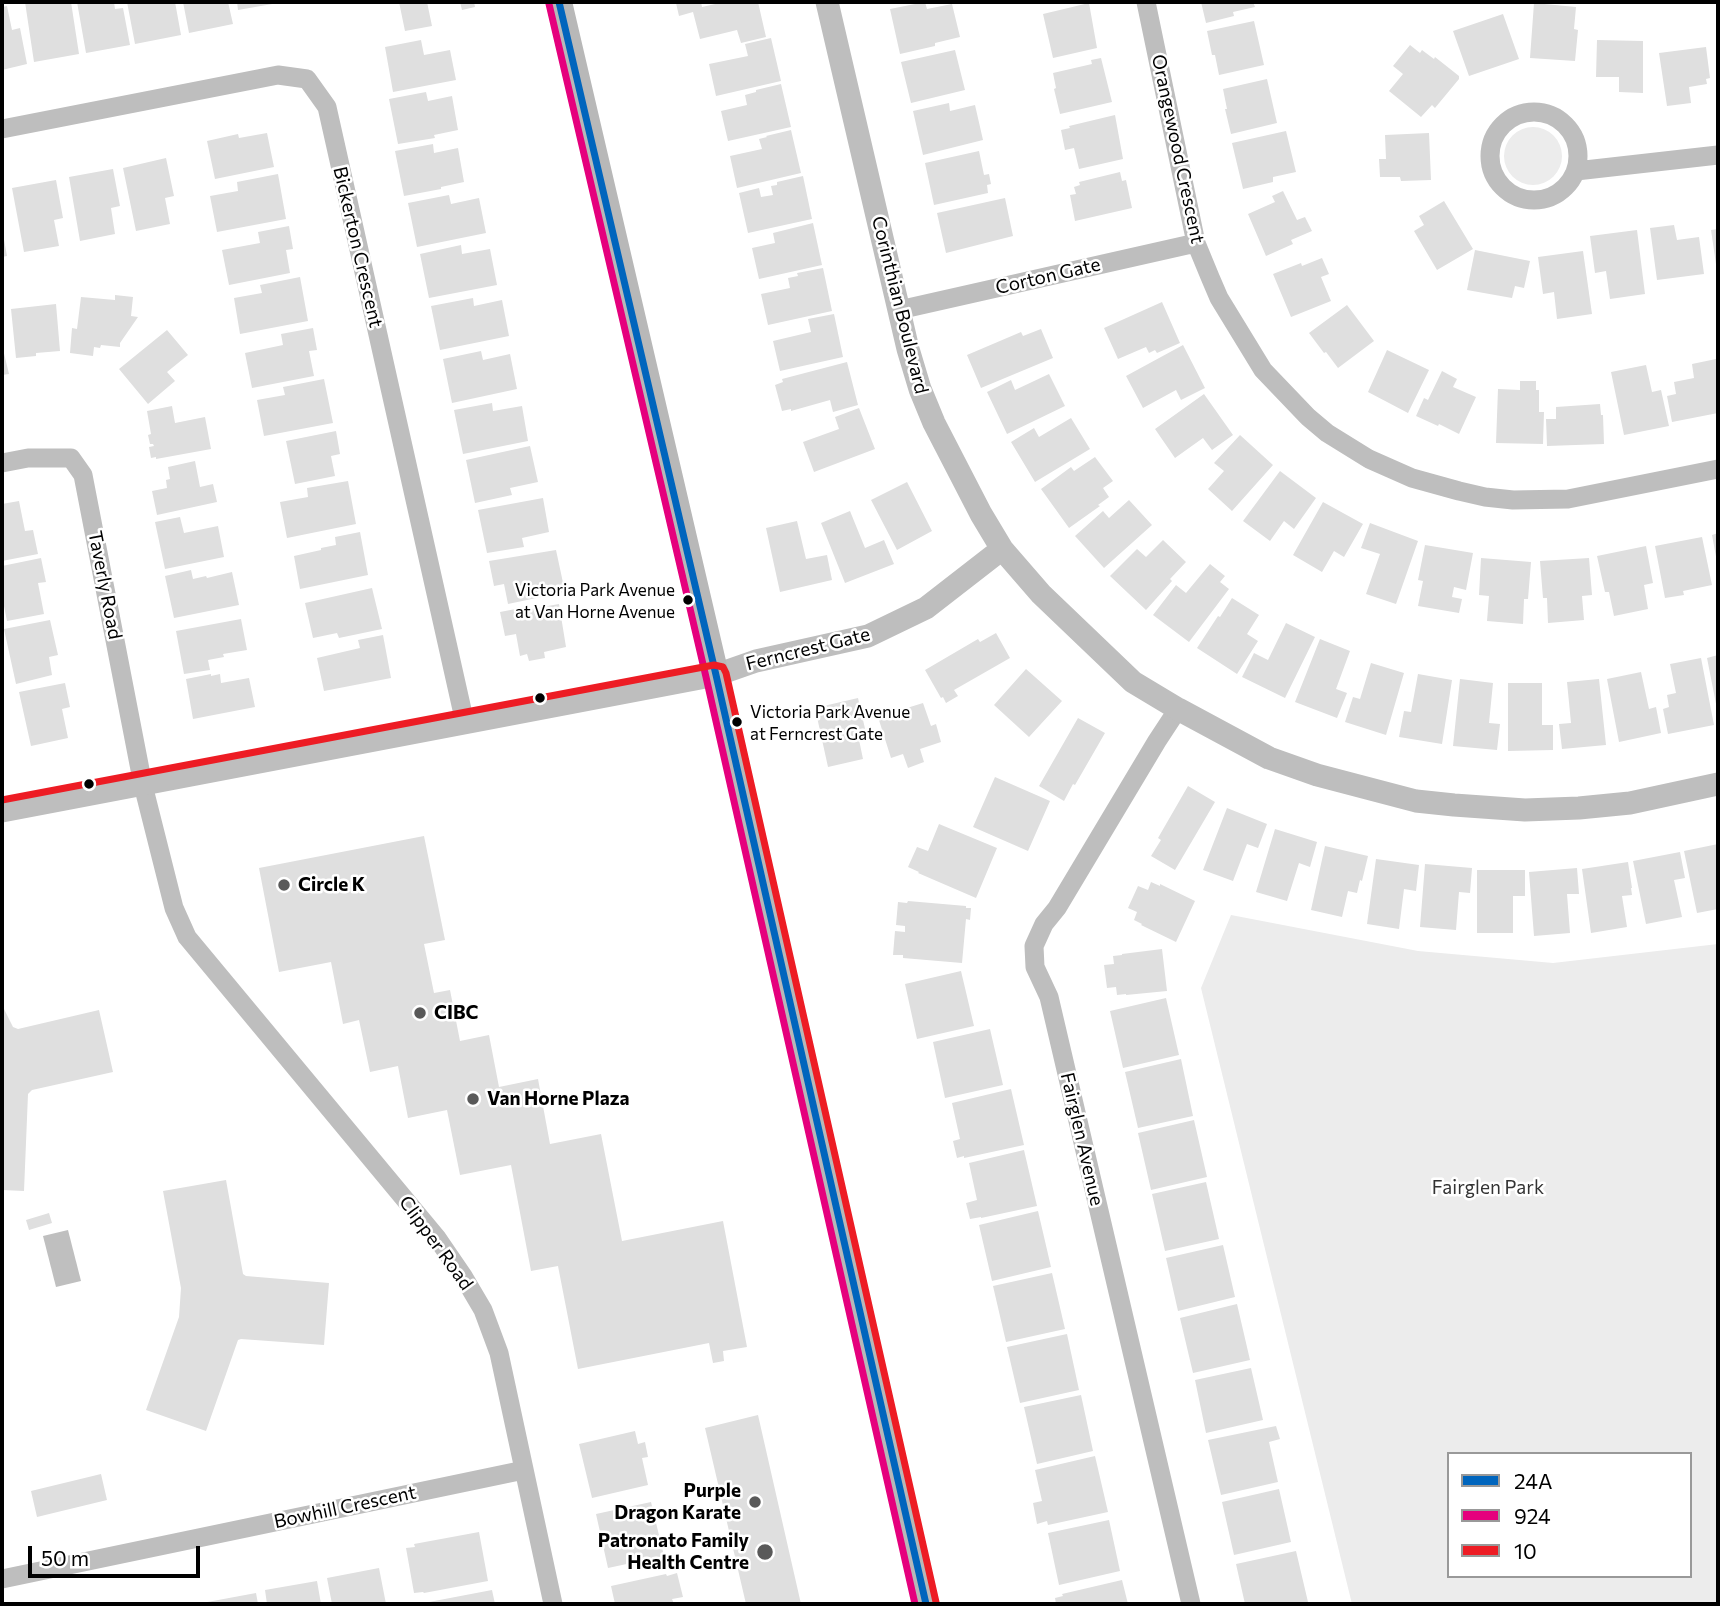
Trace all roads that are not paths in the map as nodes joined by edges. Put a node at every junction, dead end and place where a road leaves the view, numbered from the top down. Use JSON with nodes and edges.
{"nodes":[{"id":1,"x":559,"y":2,"type":"edge"},
{"id":2,"x":827,"y":2,"type":"edge"},
{"id":3,"x":1146,"y":2,"type":"edge"},
{"id":4,"x":2,"y":129,"type":"edge"},
{"id":5,"x":1718,"y":155,"type":"edge"},
{"id":6,"x":1576,"y":171,"type":"junction"},
{"id":7,"x":1196,"y":243,"type":"junction"},
{"id":8,"x":899,"y":310,"type":"junction"},
{"id":9,"x":2,"y":463,"type":"edge"},
{"id":10,"x":1718,"y":469,"type":"edge"},
{"id":11,"x":1002,"y":549,"type":"junction"},
{"id":12,"x":716,"y":675,"type":"junction"},
{"id":13,"x":1178,"y":709,"type":"junction"},
{"id":14,"x":464,"y":723,"type":"junction"},
{"id":15,"x":144,"y":785,"type":"junction"},
{"id":16,"x":1718,"y":785,"type":"edge"},
{"id":17,"x":2,"y":811,"type":"edge"},
{"id":18,"x":524,"y":1470,"type":"junction"},
{"id":19,"x":2,"y":1579,"type":"edge"},
{"id":20,"x":553,"y":1604,"type":"edge"},
{"id":21,"x":926,"y":1604,"type":"edge"},
{"id":22,"x":1191,"y":1604,"type":"edge"}],
"edges":[{"from":1,"to":12,"type":"main road"},
{"from":2,"to":8,"type":"street","name":"Corinthian Boulevard"},
{"from":3,"to":7,"type":"street","name":"Orangewood Crescent"},
{"from":4,"to":14,"type":"street","name":"Bickerton Crescent"},
{"from":5,"to":6,"type":"street"},
{"from":6,"to":6,"type":"street"},
{"from":7,"to":8,"type":"street","name":"Corton Gate"},
{"from":7,"to":10,"type":"street","name":"Orangewood Crescent"},
{"from":8,"to":11,"type":"street","name":"Corinthian Boulevard"},
{"from":9,"to":15,"type":"street","name":"Taverly Road"},
{"from":11,"to":12,"type":"street","name":"Ferncrest Gate"},
{"from":11,"to":13,"type":"street","name":"Corinthian Boulevard"},
{"from":12,"to":14,"type":"street","name":"Ferncrest Gate"},
{"from":12,"to":21,"type":"main road"},
{"from":13,"to":16,"type":"street","name":"Corinthian Boulevard"},
{"from":13,"to":22,"type":"street","name":"Fairglen Avenue"},
{"from":14,"to":15,"type":"street","name":"Ferncrest Gate"},
{"from":15,"to":17,"type":"street","name":"Ferncrest Gate"},
{"from":15,"to":18,"type":"street","name":"Clipper Road"},
{"from":18,"to":19,"type":"street","name":"Bowhill Crescent"},
{"from":18,"to":20,"type":"street","name":"Clipper Road"}]}
